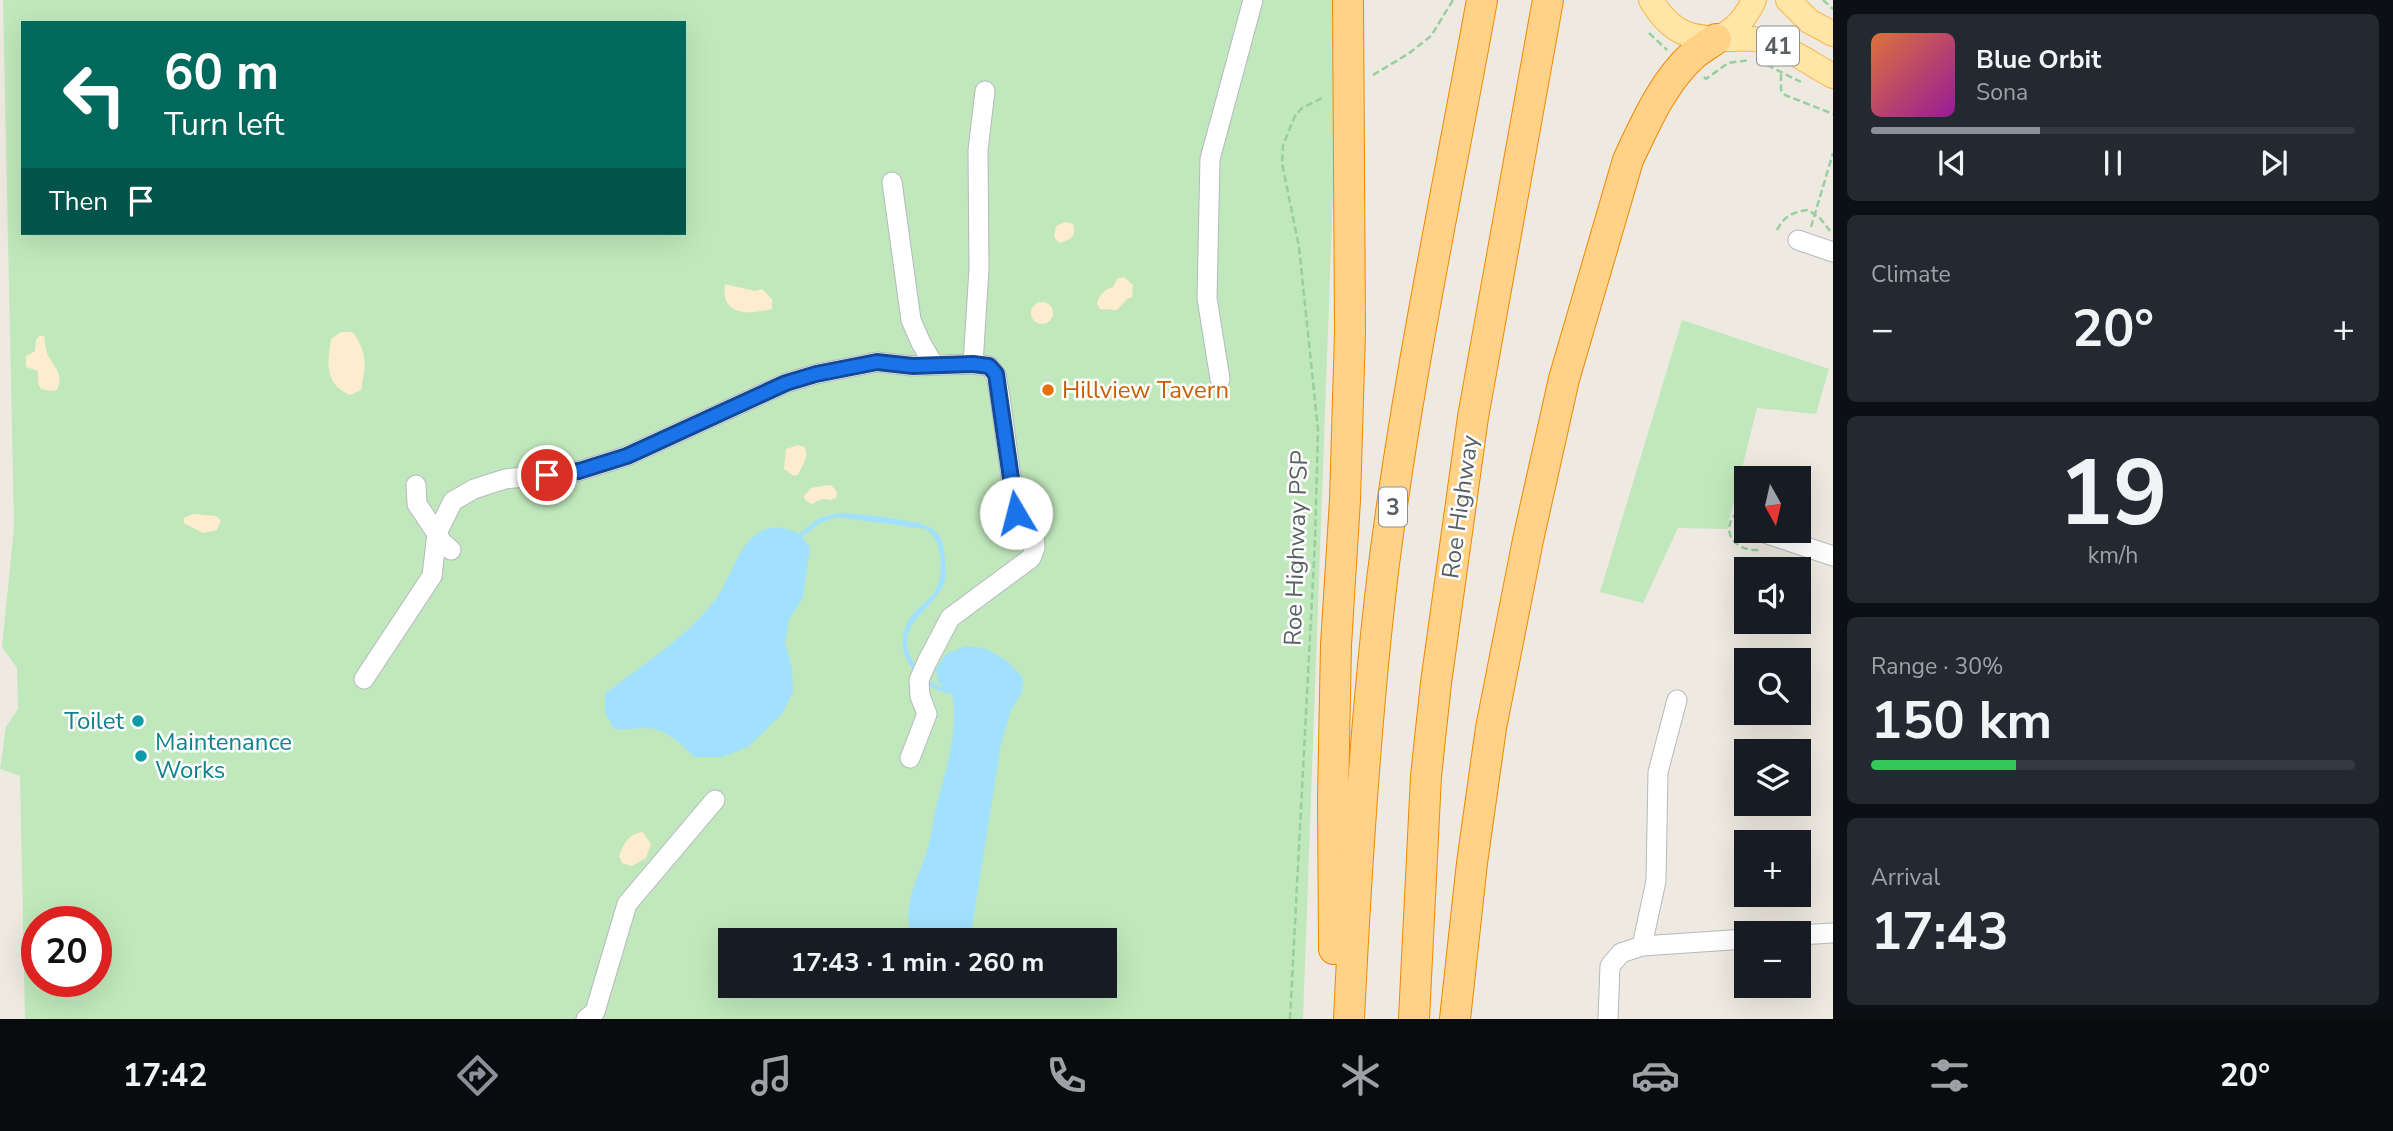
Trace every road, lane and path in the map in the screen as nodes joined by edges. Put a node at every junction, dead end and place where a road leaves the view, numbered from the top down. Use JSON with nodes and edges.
{"nodes":[{"id":1,"x":1253,"y":0,"type":"edge"},
{"id":2,"x":1348,"y":0,"type":"edge"},
{"id":3,"x":1453,"y":0,"type":"edge"},
{"id":4,"x":1482,"y":0,"type":"edge"},
{"id":5,"x":1548,"y":0,"type":"edge"},
{"id":6,"x":1651,"y":0,"type":"edge"},
{"id":7,"x":1754,"y":0,"type":"edge"},
{"id":8,"x":1788,"y":0,"type":"edge"},
{"id":9,"x":1823,"y":0,"type":"edge"},
{"id":10,"x":1833,"y":9,"type":"edge"},
{"id":11,"x":1833,"y":34,"type":"edge"},
{"id":12,"x":1716,"y":39,"type":"junction"},
{"id":13,"x":1781,"y":73,"type":"dead end"},
{"id":14,"x":1373,"y":75,"type":"dead end"},
{"id":15,"x":1833,"y":76,"type":"edge"},
{"id":16,"x":985,"y":91,"type":"dead end"},
{"id":17,"x":1322,"y":98,"type":"dead end"},
{"id":18,"x":1833,"y":114,"type":"edge"},
{"id":19,"x":1833,"y":153,"type":"edge"},
{"id":20,"x":892,"y":181,"type":"dead end"},
{"id":21,"x":1815,"y":214,"type":"junction"},
{"id":22,"x":1777,"y":230,"type":"dead end"},
{"id":23,"x":1833,"y":233,"type":"edge"},
{"id":24,"x":1802,"y":242,"type":"joint"},
{"id":25,"x":1833,"y":252,"type":"edge"},
{"id":26,"x":973,"y":364,"type":"junction"},
{"id":27,"x":934,"y":365,"type":"junction"},
{"id":28,"x":1220,"y":379,"type":"dead end"},
{"id":29,"x":416,"y":485,"type":"dead end"},
{"id":30,"x":1016,"y":513,"type":"dead end"},
{"id":31,"x":1034,"y":527,"type":"dead end"},
{"id":32,"x":437,"y":533,"type":"junction"},
{"id":33,"x":1794,"y":543,"type":"edge"},
{"id":34,"x":451,"y":550,"type":"dead end"},
{"id":35,"x":1833,"y":556,"type":"edge"},
{"id":36,"x":365,"y":679,"type":"dead end"},
{"id":37,"x":1677,"y":699,"type":"dead end"},
{"id":38,"x":910,"y":758,"type":"dead end"},
{"id":39,"x":715,"y":800,"type":"dead end"},
{"id":40,"x":1833,"y":933,"type":"edge"},
{"id":41,"x":1811,"y":934,"type":"edge"},
{"id":42,"x":1734,"y":940,"type":"edge"},
{"id":43,"x":1642,"y":946,"type":"junction"},
{"id":44,"x":586,"y":1019,"type":"edge"},
{"id":45,"x":1290,"y":1019,"type":"edge"},
{"id":46,"x":1334,"y":1019,"type":"edge"},
{"id":47,"x":1349,"y":1019,"type":"edge"},
{"id":48,"x":1415,"y":1019,"type":"edge"},
{"id":49,"x":1455,"y":1019,"type":"edge"},
{"id":50,"x":1608,"y":1019,"type":"edge"}],
"edges":[{"from":1,"to":28,"type":"street"},
{"from":2,"to":46,"type":"highway"},
{"from":3,"to":14,"type":"path"},
{"from":4,"to":47,"type":"highway","number":"3"},
{"from":5,"to":48,"type":"highway","name":"Roe Highway"},
{"from":6,"to":12,"type":"main road","number":"41"},
{"from":7,"to":12,"type":"main road"},
{"from":8,"to":11,"type":"main road","number":"41"},
{"from":9,"to":10,"type":"path"},
{"from":12,"to":15,"type":"main road","number":"41"},
{"from":12,"to":49,"type":"highway"},
{"from":13,"to":18,"type":"path"},
{"from":16,"to":26,"type":"street"},
{"from":17,"to":45,"type":"path","name":"Roe Highway PSP"},
{"from":19,"to":21,"type":"path"},
{"from":20,"to":27,"type":"street"},
{"from":21,"to":22,"type":"path"},
{"from":21,"to":23,"type":"path"},
{"from":21,"to":24,"type":"path"},
{"from":24,"to":25,"type":"street"},
{"from":26,"to":27,"type":"street"},
{"from":26,"to":30,"type":"street"},
{"from":27,"to":32,"type":"street"},
{"from":29,"to":32,"type":"street"},
{"from":31,"to":38,"type":"street"},
{"from":32,"to":34,"type":"street"},
{"from":32,"to":36,"type":"street"},
{"from":33,"to":35,"type":"street"},
{"from":37,"to":43,"type":"street"},
{"from":39,"to":44,"type":"street"},
{"from":40,"to":41,"type":"street"},
{"from":42,"to":43,"type":"street"},
{"from":43,"to":50,"type":"street"}]}
